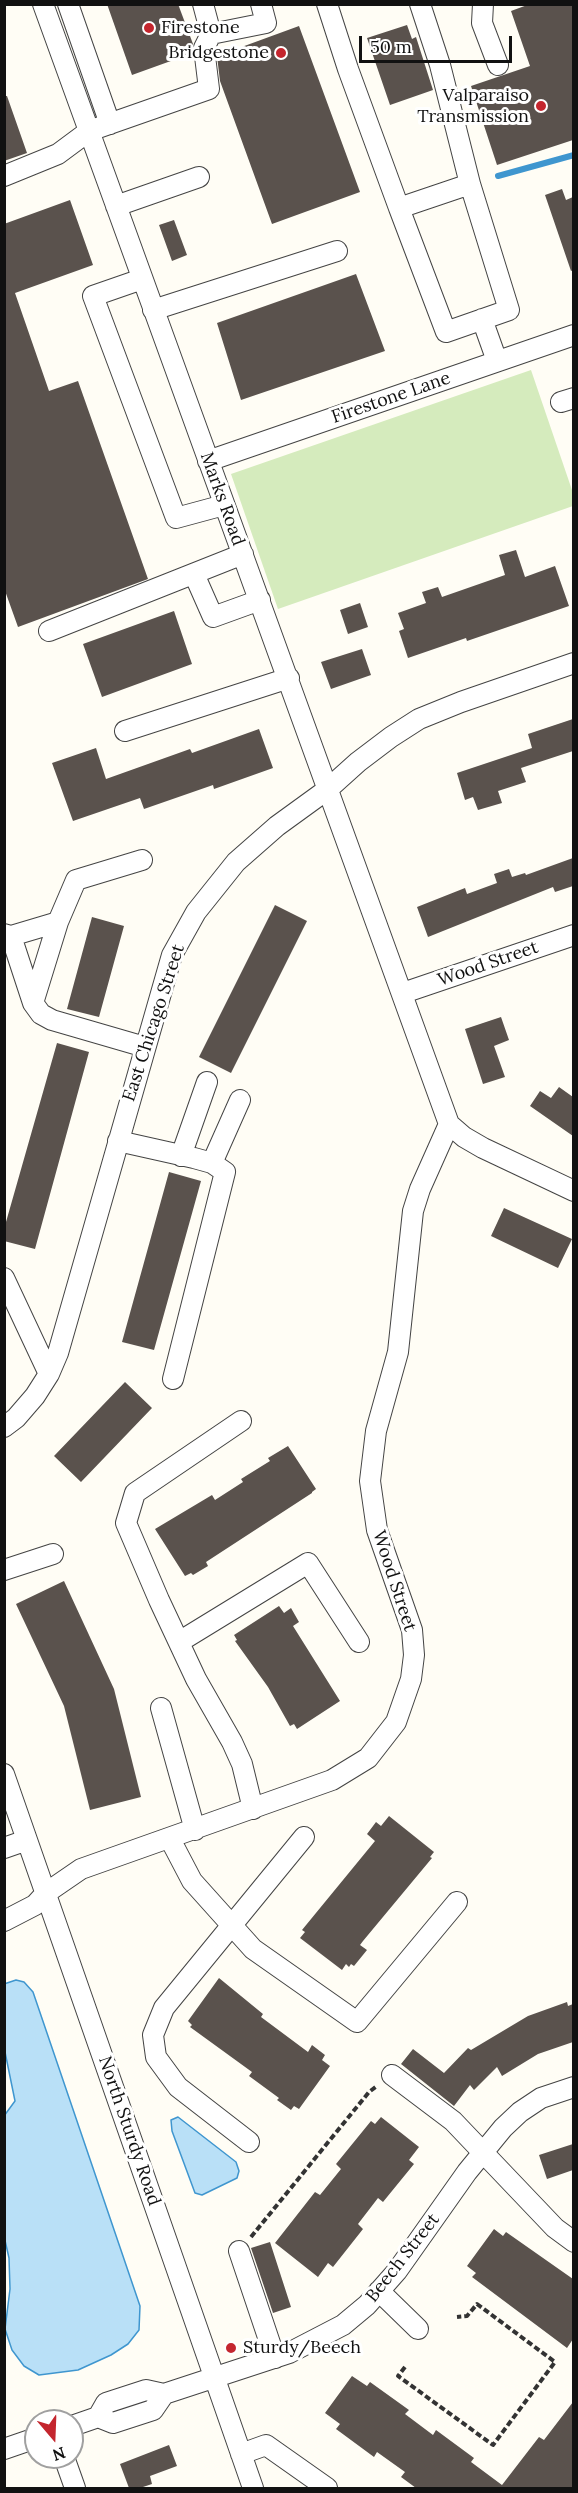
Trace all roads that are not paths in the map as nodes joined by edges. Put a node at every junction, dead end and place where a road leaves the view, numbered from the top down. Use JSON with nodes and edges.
{"nodes":[{"id":1,"x":203,"y":4,"type":"edge"},
{"id":2,"x":261,"y":4,"type":"edge"},
{"id":3,"x":327,"y":4,"type":"edge"},
{"id":4,"x":420,"y":4,"type":"edge"},
{"id":5,"x":483,"y":4,"type":"edge"},
{"id":6,"x":68,"y":6,"type":"edge"},
{"id":7,"x":45,"y":10,"type":"edge"},
{"id":8,"x":211,"y":34,"type":"junction"},
{"id":9,"x":498,"y":65,"type":"dead end"},
{"id":10,"x":110,"y":124,"type":"junction"},
{"id":11,"x":89,"y":131,"type":"junction"},
{"id":12,"x":4,"y":176,"type":"edge"},
{"id":13,"x":199,"y":177,"type":"dead end"},
{"id":14,"x":470,"y":184,"type":"junction"},
{"id":15,"x":116,"y":206,"type":"junction"},
{"id":16,"x":399,"y":208,"type":"junction"},
{"id":17,"x":337,"y":251,"type":"dead end"},
{"id":18,"x":142,"y":279,"type":"junction"},
{"id":19,"x":153,"y":310,"type":"junction"},
{"id":20,"x":482,"y":320,"type":"junction"},
{"id":21,"x":573,"y":334,"type":"edge"},
{"id":22,"x":497,"y":361,"type":"junction"},
{"id":23,"x":208,"y":460,"type":"junction"},
{"id":24,"x":224,"y":505,"type":"junction"},
{"id":25,"x":243,"y":555,"type":"junction"},
{"id":26,"x":194,"y":574,"type":"junction"},
{"id":27,"x":260,"y":600,"type":"junction"},
{"id":28,"x":49,"y":631,"type":"dead end"},
{"id":29,"x":573,"y":663,"type":"edge"},
{"id":30,"x":288,"y":678,"type":"junction"},
{"id":31,"x":124,"y":731,"type":"dead end"},
{"id":32,"x":328,"y":789,"type":"junction"},
{"id":33,"x":142,"y":860,"type":"dead end"},
{"id":34,"x":58,"y":922,"type":"junction"},
{"id":35,"x":8,"y":935,"type":"edge"},
{"id":36,"x":573,"y":935,"type":"edge"},
{"id":37,"x":403,"y":993,"type":"junction"},
{"id":38,"x":33,"y":1003,"type":"junction"},
{"id":39,"x":145,"y":1047,"type":"junction"},
{"id":40,"x":207,"y":1082,"type":"dead end"},
{"id":41,"x":240,"y":1100,"type":"dead end"},
{"id":42,"x":449,"y":1124,"type":"junction"},
{"id":43,"x":118,"y":1141,"type":"junction"},
{"id":44,"x":181,"y":1156,"type":"junction"},
{"id":45,"x":212,"y":1163,"type":"junction"},
{"id":46,"x":573,"y":1191,"type":"edge"},
{"id":47,"x":4,"y":1278,"type":"edge"},
{"id":48,"x":49,"y":1374,"type":"junction"},
{"id":49,"x":173,"y":1379,"type":"dead end"},
{"id":50,"x":241,"y":1421,"type":"dead end"},
{"id":51,"x":4,"y":1427,"type":"edge"},
{"id":52,"x":53,"y":1554,"type":"dead end"},
{"id":53,"x":4,"y":1570,"type":"edge"},
{"id":54,"x":179,"y":1642,"type":"junction"},
{"id":55,"x":359,"y":1642,"type":"dead end"},
{"id":56,"x":161,"y":1708,"type":"dead end"},
{"id":57,"x":4,"y":1774,"type":"edge"},
{"id":58,"x":253,"y":1809,"type":"junction"},
{"id":59,"x":195,"y":1830,"type":"junction"},
{"id":60,"x":304,"y":1837,"type":"dead end"},
{"id":61,"x":170,"y":1839,"type":"junction"},
{"id":62,"x":27,"y":1840,"type":"junction"},
{"id":63,"x":4,"y":1848,"type":"edge"},
{"id":64,"x":46,"y":1893,"type":"junction"},
{"id":65,"x":457,"y":1902,"type":"dead end"},
{"id":66,"x":4,"y":1921,"type":"edge"},
{"id":67,"x":232,"y":1926,"type":"junction"},
{"id":68,"x":392,"y":2075,"type":"road end"},
{"id":69,"x":573,"y":2087,"type":"edge"},
{"id":70,"x":249,"y":2142,"type":"dead end"},
{"id":71,"x":483,"y":2151,"type":"junction"},
{"id":72,"x":573,"y":2242,"type":"edge"},
{"id":73,"x":239,"y":2251,"type":"road end"},
{"id":74,"x":379,"y":2291,"type":"junction"},
{"id":75,"x":418,"y":2330,"type":"dead end"},
{"id":76,"x":274,"y":2358,"type":"junction"},
{"id":77,"x":214,"y":2377,"type":"junction"},
{"id":78,"x":84,"y":2422,"type":"edge"},
{"id":79,"x":24,"y":2442,"type":"edge"},
{"id":80,"x":4,"y":2449,"type":"edge"},
{"id":81,"x":241,"y":2454,"type":"junction"},
{"id":82,"x":68,"y":2469,"type":"edge"},
{"id":83,"x":75,"y":2488,"type":"edge"},
{"id":84,"x":253,"y":2488,"type":"edge"},
{"id":85,"x":327,"y":2488,"type":"edge"}],
"edges":[{"from":1,"to":8,"type":"street"},
{"from":2,"to":8,"type":"street"},
{"from":3,"to":16,"type":"street"},
{"from":4,"to":14,"type":"street"},
{"from":5,"to":9,"type":"street"},
{"from":6,"to":7,"type":"street"},
{"from":6,"to":10,"type":"street"},
{"from":7,"to":11,"type":"street","name":"Marks Road"},
{"from":8,"to":10,"type":"street"},
{"from":10,"to":11,"type":"street"},
{"from":11,"to":12,"type":"street"},
{"from":11,"to":15,"type":"street","name":"Marks Road"},
{"from":13,"to":15,"type":"street"},
{"from":14,"to":16,"type":"street"},
{"from":14,"to":20,"type":"street"},
{"from":15,"to":18,"type":"street","name":"Marks Road"},
{"from":16,"to":20,"type":"street"},
{"from":17,"to":19,"type":"street"},
{"from":18,"to":19,"type":"street","name":"Marks Road"},
{"from":18,"to":24,"type":"street"},
{"from":19,"to":23,"type":"street","name":"Marks Road"},
{"from":20,"to":22,"type":"street"},
{"from":21,"to":22,"type":"street","name":"Firestone Lane"},
{"from":22,"to":23,"type":"street","name":"Firestone Lane"},
{"from":23,"to":24,"type":"street","name":"Marks Road"},
{"from":24,"to":25,"type":"street","name":"Marks Road"},
{"from":25,"to":26,"type":"street"},
{"from":25,"to":27,"type":"street","name":"Marks Road"},
{"from":26,"to":27,"type":"street"},
{"from":26,"to":28,"type":"street"},
{"from":27,"to":30,"type":"street","name":"Marks Road"},
{"from":29,"to":32,"type":"street","name":"East Chicago Street"},
{"from":30,"to":31,"type":"street"},
{"from":30,"to":32,"type":"street","name":"Marks Road"},
{"from":32,"to":37,"type":"street","name":"Marks Road"},
{"from":32,"to":39,"type":"street","name":"East Chicago Street"},
{"from":33,"to":34,"type":"street"},
{"from":34,"to":35,"type":"street"},
{"from":34,"to":38,"type":"street"},
{"from":35,"to":38,"type":"street"},
{"from":36,"to":37,"type":"street","name":"Wood Street"},
{"from":37,"to":42,"type":"street","name":"Marks Road"},
{"from":38,"to":39,"type":"street"},
{"from":39,"to":43,"type":"street","name":"East Chicago Street"},
{"from":40,"to":44,"type":"street"},
{"from":41,"to":45,"type":"street"},
{"from":42,"to":46,"type":"street"},
{"from":42,"to":58,"type":"street","name":"Wood Street"},
{"from":43,"to":44,"type":"street"},
{"from":43,"to":48,"type":"street","name":"East Chicago Street"},
{"from":44,"to":45,"type":"street"},
{"from":45,"to":49,"type":"street"},
{"from":47,"to":48,"type":"street"},
{"from":48,"to":51,"type":"street","name":"East Chicago Street"},
{"from":50,"to":54,"type":"street"},
{"from":52,"to":53,"type":"street"},
{"from":54,"to":55,"type":"street"},
{"from":54,"to":58,"type":"street"},
{"from":56,"to":59,"type":"street"},
{"from":57,"to":62,"type":"street","name":"North Sturdy Road"},
{"from":58,"to":59,"type":"street","name":"Wood Street"},
{"from":59,"to":61,"type":"street","name":"Wood Street"},
{"from":60,"to":67,"type":"street"},
{"from":61,"to":64,"type":"street","name":"Wood Street"},
{"from":61,"to":67,"type":"street"},
{"from":62,"to":63,"type":"street"},
{"from":62,"to":64,"type":"street","name":"North Sturdy Road"},
{"from":64,"to":66,"type":"street","name":"Wood Street"},
{"from":64,"to":77,"type":"street","name":"North Sturdy Road"},
{"from":65,"to":67,"type":"street"},
{"from":67,"to":70,"type":"street"},
{"from":68,"to":71,"type":"street"},
{"from":69,"to":71,"type":"street","name":"Beech Street"},
{"from":71,"to":72,"type":"street"},
{"from":71,"to":74,"type":"street","name":"Beech Street"},
{"from":73,"to":76,"type":"street"},
{"from":74,"to":75,"type":"street"},
{"from":74,"to":76,"type":"street","name":"Beech Street"},
{"from":76,"to":77,"type":"street","name":"Beech Street"},
{"from":77,"to":78,"type":"street","name":"Beech Street"},
{"from":77,"to":81,"type":"street","name":"North Sturdy Road"},
{"from":79,"to":80,"type":"street"},
{"from":81,"to":84,"type":"street","name":"North Sturdy Road"},
{"from":81,"to":85,"type":"street"},
{"from":82,"to":83,"type":"street"}]}
